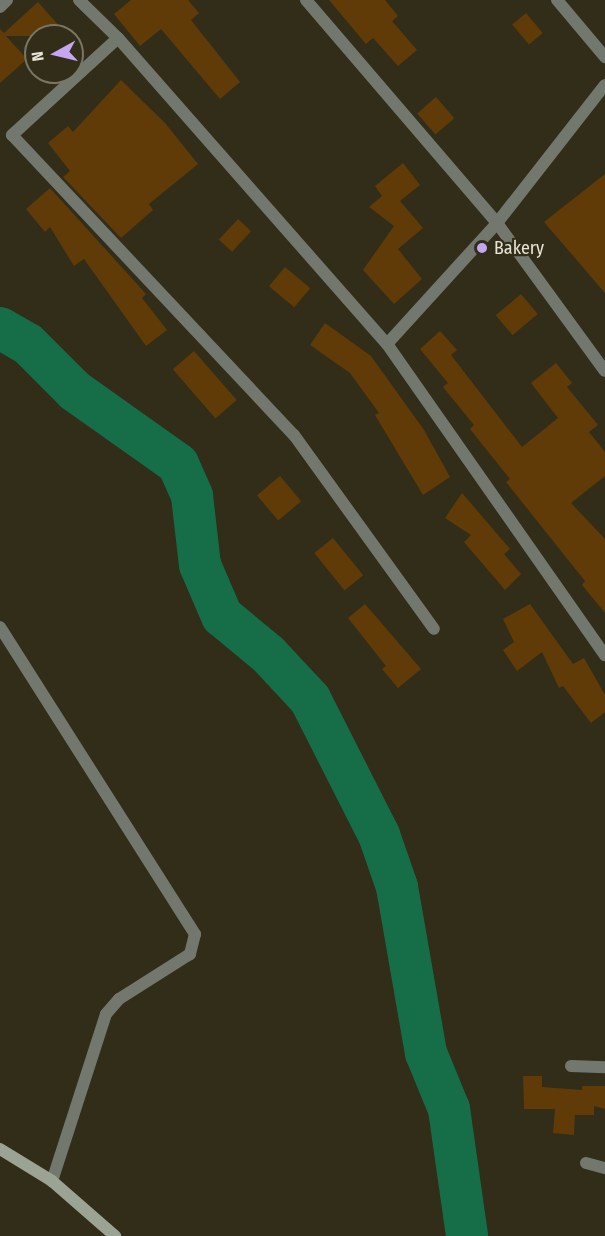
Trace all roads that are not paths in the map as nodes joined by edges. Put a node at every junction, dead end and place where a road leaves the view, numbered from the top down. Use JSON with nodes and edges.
{"nodes":[{"id":1,"x":8,"y":0,"type":"edge"},
{"id":2,"x":79,"y":0,"type":"edge"},
{"id":3,"x":306,"y":0,"type":"edge"},
{"id":4,"x":557,"y":0,"type":"edge"},
{"id":5,"x":0,"y":7,"type":"edge"},
{"id":6,"x":118,"y":38,"type":"junction"},
{"id":7,"x":605,"y":57,"type":"edge"},
{"id":8,"x":605,"y":85,"type":"edge"},
{"id":9,"x":497,"y":223,"type":"junction"},
{"id":10,"x":387,"y":344,"type":"junction"},
{"id":11,"x":605,"y":371,"type":"edge"},
{"id":12,"x":0,"y":627,"type":"edge"},
{"id":13,"x":434,"y":629,"type":"dead end"},
{"id":14,"x":605,"y":655,"type":"edge"},
{"id":15,"x":571,"y":1066,"type":"dead end"},
{"id":16,"x":605,"y":1067,"type":"edge"},
{"id":17,"x":0,"y":1149,"type":"edge"},
{"id":18,"x":586,"y":1163,"type":"dead end"},
{"id":19,"x":605,"y":1168,"type":"edge"},
{"id":20,"x":52,"y":1181,"type":"junction"},
{"id":21,"x":115,"y":1236,"type":"edge"}],
"edges":[{"from":1,"to":5,"type":"street"},
{"from":2,"to":6,"type":"street"},
{"from":3,"to":9,"type":"street"},
{"from":4,"to":7,"type":"street"},
{"from":6,"to":10,"type":"street"},
{"from":6,"to":13,"type":"street"},
{"from":8,"to":9,"type":"street"},
{"from":9,"to":10,"type":"street"},
{"from":9,"to":11,"type":"street"},
{"from":10,"to":14,"type":"street"},
{"from":12,"to":20,"type":"street"},
{"from":15,"to":16,"type":"street"},
{"from":17,"to":20,"type":"street"},
{"from":18,"to":19,"type":"street"},
{"from":20,"to":21,"type":"street"}]}
